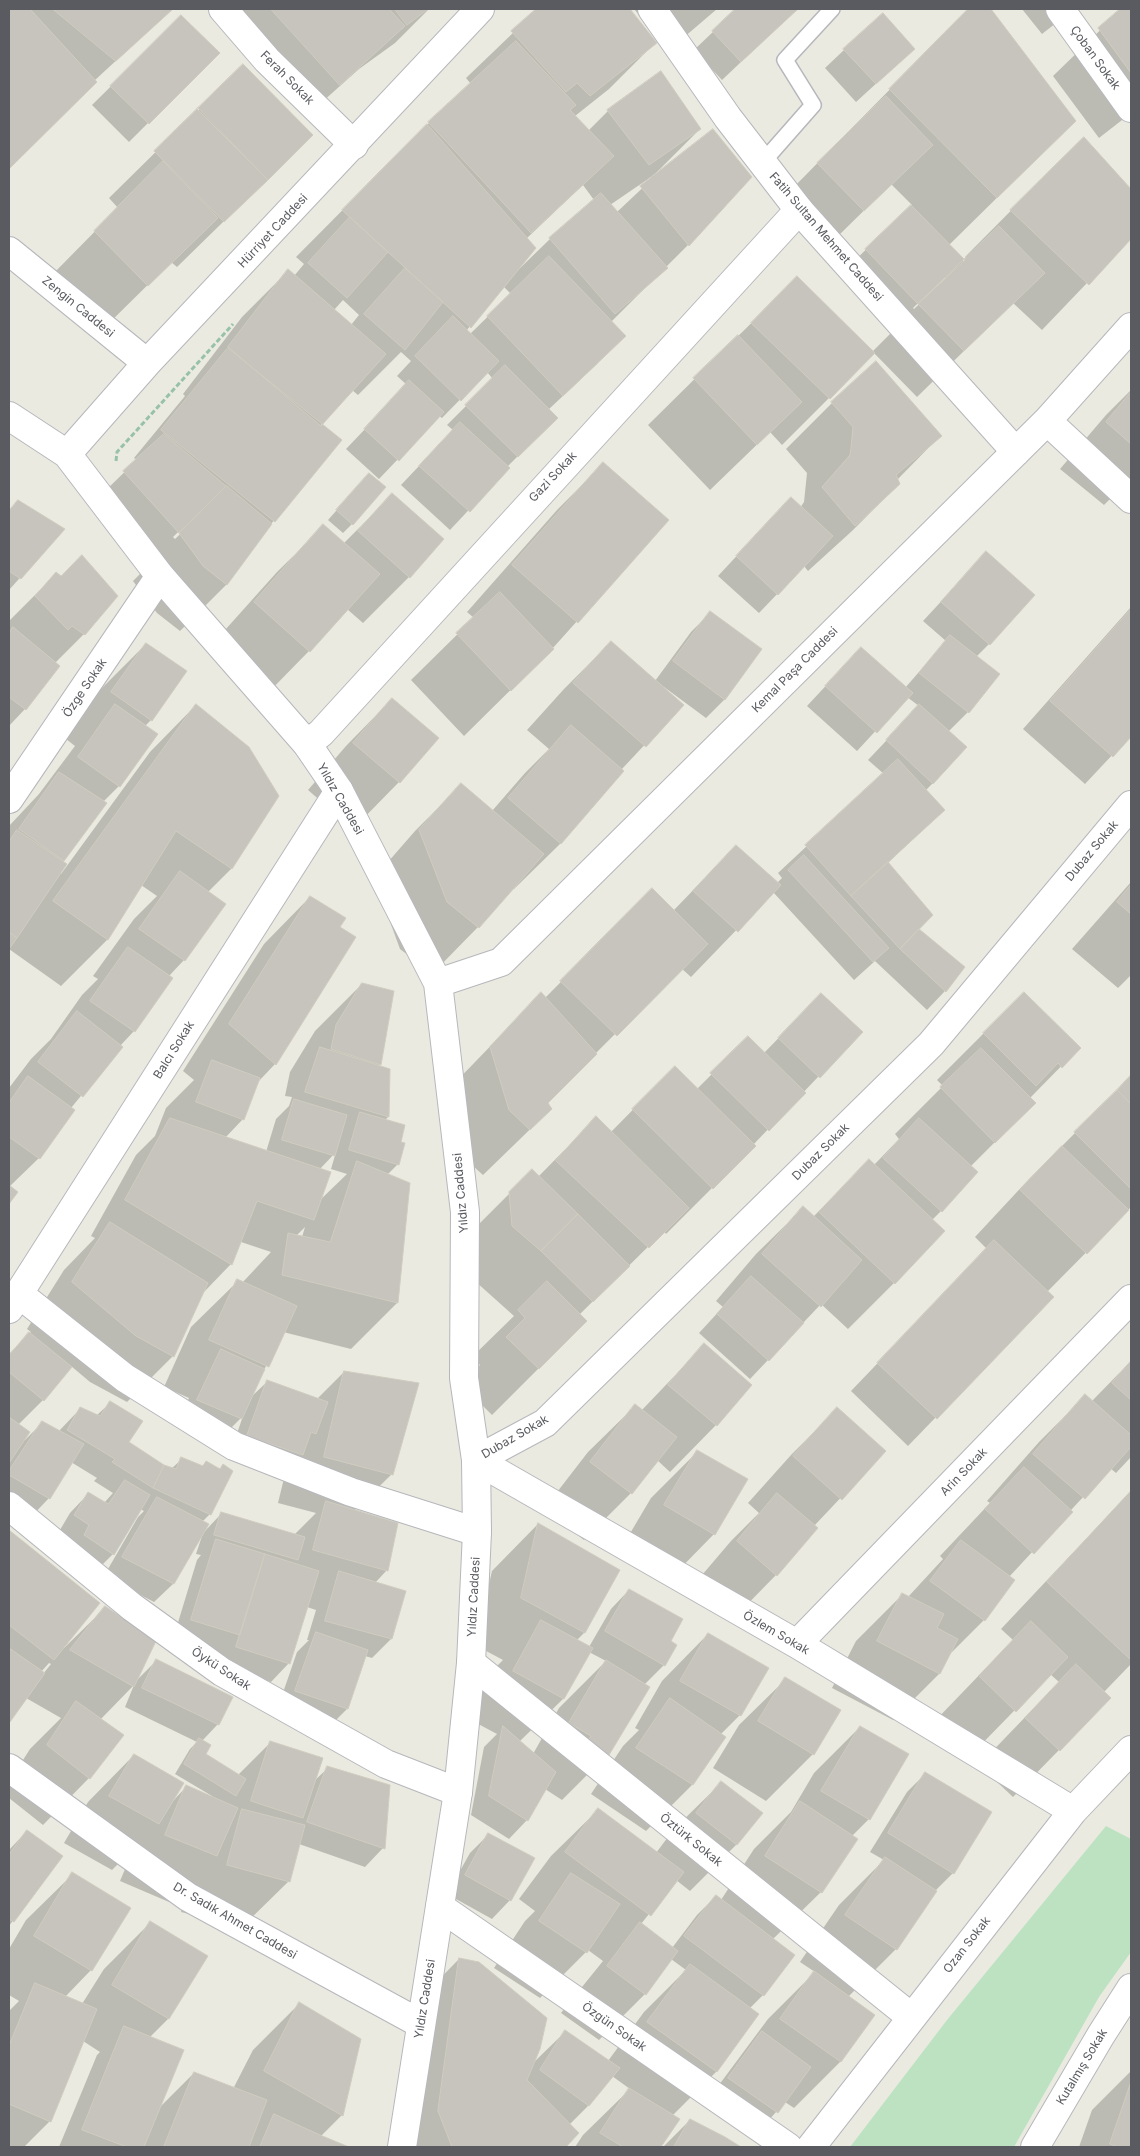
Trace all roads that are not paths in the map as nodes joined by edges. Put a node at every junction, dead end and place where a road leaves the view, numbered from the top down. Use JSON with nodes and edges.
{"nodes":[{"id":1,"x":223,"y":9,"type":"edge"},
{"id":2,"x":480,"y":9,"type":"edge"},
{"id":3,"x":652,"y":9,"type":"edge"},
{"id":4,"x":832,"y":9,"type":"edge"},
{"id":5,"x":1060,"y":9,"type":"edge"},
{"id":6,"x":1131,"y":108,"type":"edge"},
{"id":7,"x":354,"y":145,"type":"junction"},
{"id":8,"x":762,"y":163,"type":"junction"},
{"id":9,"x":800,"y":210,"type":"junction"},
{"id":10,"x":9,"y":251,"type":"edge"},
{"id":11,"x":1131,"y":327,"type":"edge"},
{"id":12,"x":147,"y":363,"type":"junction"},
{"id":13,"x":1047,"y":421,"type":"junction"},
{"id":14,"x":12,"y":426,"type":"edge"},
{"id":15,"x":1016,"y":452,"type":"junction"},
{"id":16,"x":67,"y":454,"type":"junction"},
{"id":17,"x":1131,"y":499,"type":"edge"},
{"id":18,"x":160,"y":576,"type":"junction"},
{"id":19,"x":307,"y":744,"type":"junction"},
{"id":20,"x":338,"y":791,"type":"junction"},
{"id":21,"x":9,"y":799,"type":"edge"},
{"id":22,"x":1131,"y":805,"type":"edge"},
{"id":23,"x":438,"y":983,"type":"junction"},
{"id":24,"x":1131,"y":1299,"type":"edge"},
{"id":25,"x":14,"y":1301,"type":"edge"},
{"id":26,"x":476,"y":1460,"type":"junction"},
{"id":27,"x":9,"y":1506,"type":"edge"},
{"id":28,"x":477,"y":1532,"type":"junction"},
{"id":29,"x":797,"y":1644,"type":"junction"},
{"id":30,"x":471,"y":1663,"type":"junction"},
{"id":31,"x":1131,"y":1750,"type":"edge"},
{"id":32,"x":9,"y":1768,"type":"edge"},
{"id":33,"x":458,"y":1792,"type":"junction"},
{"id":34,"x":1073,"y":1811,"type":"junction"},
{"id":35,"x":440,"y":1907,"type":"junction"},
{"id":36,"x":1131,"y":1988,"type":"edge"},
{"id":37,"x":911,"y":2017,"type":"junction"},
{"id":38,"x":421,"y":2024,"type":"junction"},
{"id":39,"x":402,"y":2147,"type":"edge"},
{"id":40,"x":788,"y":2147,"type":"edge"},
{"id":41,"x":812,"y":2147,"type":"edge"},
{"id":42,"x":1034,"y":2147,"type":"edge"}],
"edges":[{"from":1,"to":7,"type":"street","name":"Ferah Sokak"},
{"from":2,"to":7,"type":"street","name":"Hürriyet Caddesi"},
{"from":3,"to":8,"type":"street","name":"Fatih Sultan Mehmet Caddesi"},
{"from":4,"to":8,"type":"lane"},
{"from":5,"to":6,"type":"street","name":"Çoban Sokak"},
{"from":7,"to":12,"type":"street","name":"Hürriyet Caddesi"},
{"from":8,"to":9,"type":"street","name":"Fatih Sultan Mehmet Caddesi"},
{"from":9,"to":15,"type":"street","name":"Fatih Sultan Mehmet Caddesi"},
{"from":9,"to":19,"type":"street","name":"Gazi Sokak"},
{"from":10,"to":12,"type":"street","name":"Zengin Caddesi"},
{"from":11,"to":13,"type":"street","name":"Kemal Paşa Caddesi"},
{"from":12,"to":16,"type":"street","name":"Hürriyet Caddesi"},
{"from":13,"to":15,"type":"street","name":"Kemal Paşa Caddesi"},
{"from":13,"to":17,"type":"street"},
{"from":14,"to":16,"type":"street","name":"Yıldız Caddesi"},
{"from":15,"to":23,"type":"street","name":"Kemal Paşa Caddesi"},
{"from":16,"to":18,"type":"street","name":"Yıldız Caddesi"},
{"from":18,"to":19,"type":"street","name":"Yıldız Caddesi"},
{"from":18,"to":21,"type":"street","name":"Özge Sokak"},
{"from":19,"to":20,"type":"street","name":"Yıldız Caddesi"},
{"from":20,"to":23,"type":"street","name":"Yıldız Caddesi"},
{"from":20,"to":25,"type":"street","name":"Balcı Sokak"},
{"from":22,"to":26,"type":"street","name":"Dubaz Sokak"},
{"from":23,"to":26,"type":"street","name":"Yıldız Caddesi"},
{"from":24,"to":29,"type":"street","name":"Arin Sokak"},
{"from":25,"to":28,"type":"street"},
{"from":26,"to":28,"type":"street","name":"Yıldız Caddesi"},
{"from":26,"to":29,"type":"street","name":"Özlem Sokak"},
{"from":27,"to":33,"type":"street","name":"Öykü Sokak"},
{"from":28,"to":30,"type":"street","name":"Yıldız Caddesi"},
{"from":29,"to":34,"type":"street","name":"Özlem Sokak"},
{"from":30,"to":33,"type":"street","name":"Yıldız Caddesi"},
{"from":30,"to":37,"type":"street","name":"Öztürk Sokak"},
{"from":31,"to":34,"type":"street","name":"Ozan Sokak"},
{"from":32,"to":38,"type":"street","name":"Dr. Sadık Ahmet Caddesi"},
{"from":33,"to":35,"type":"street","name":"Yıldız Caddesi"},
{"from":34,"to":37,"type":"street","name":"Ozan Sokak"},
{"from":35,"to":38,"type":"street","name":"Yıldız Caddesi"},
{"from":35,"to":40,"type":"street","name":"Özgün Sokak"},
{"from":36,"to":42,"type":"street","name":"Kutalmış Sokak"},
{"from":37,"to":41,"type":"street","name":"Ozan Sokak"},
{"from":38,"to":39,"type":"street","name":"Yıldız Caddesi"}]}
